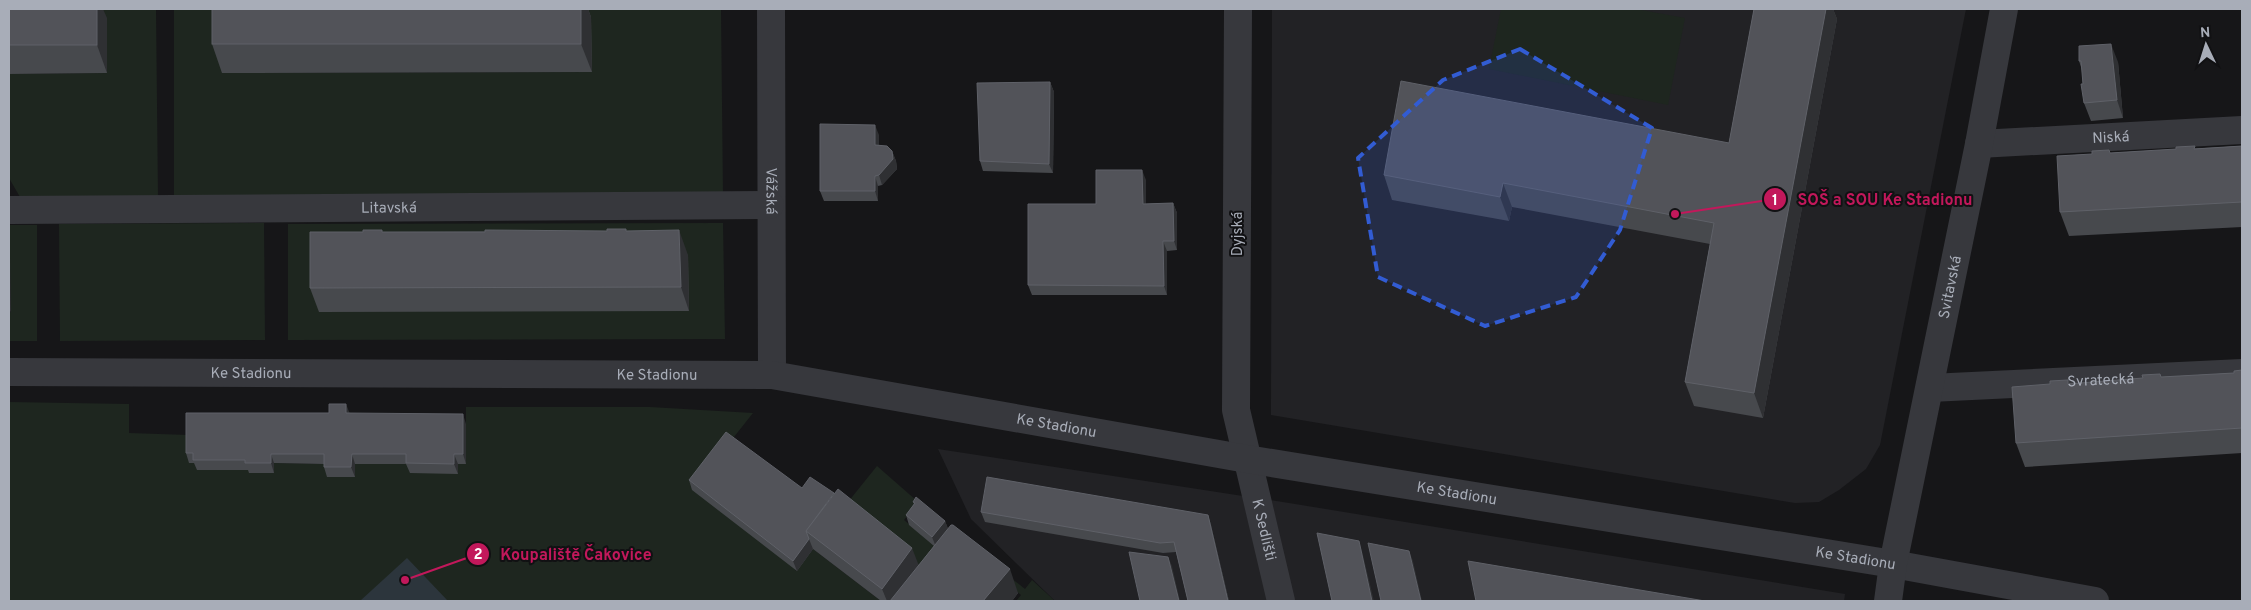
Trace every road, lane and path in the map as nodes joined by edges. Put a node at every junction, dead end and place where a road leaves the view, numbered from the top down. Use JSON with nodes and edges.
{"nodes":[{"id":1,"x":771,"y":9,"type":"edge"},
{"id":2,"x":1238,"y":9,"type":"edge"},
{"id":3,"x":2004,"y":9,"type":"edge"},
{"id":4,"x":2242,"y":130,"type":"edge"},
{"id":5,"x":1979,"y":144,"type":"junction"},
{"id":6,"x":770,"y":205,"type":"junction"},
{"id":7,"x":9,"y":210,"type":"edge"},
{"id":8,"x":9,"y":372,"type":"edge"},
{"id":9,"x":2242,"y":373,"type":"edge"},
{"id":10,"x":772,"y":375,"type":"junction"},
{"id":11,"x":1930,"y":388,"type":"junction"},
{"id":12,"x":1247,"y":459,"type":"junction"},
{"id":13,"x":1893,"y":564,"type":"junction"},
{"id":14,"x":1281,"y":601,"type":"edge"},
{"id":15,"x":1888,"y":601,"type":"edge"},
{"id":16,"x":2095,"y":601,"type":"edge"}],
"edges":[{"from":1,"to":6,"type":"street","name":"Vážská"},
{"from":2,"to":12,"type":"street","name":"Dyjská"},
{"from":3,"to":5,"type":"street","name":"Svitavská"},
{"from":4,"to":5,"type":"street","name":"Niská"},
{"from":5,"to":11,"type":"street","name":"Svitavská"},
{"from":6,"to":7,"type":"street","name":"Litavská"},
{"from":6,"to":10,"type":"street","name":"Vážská"},
{"from":8,"to":10,"type":"street","name":"Ke Stadionu"},
{"from":9,"to":11,"type":"street","name":"Svratecká"},
{"from":10,"to":12,"type":"street","name":"Ke Stadionu"},
{"from":11,"to":13,"type":"street","name":"Svitavská"},
{"from":12,"to":13,"type":"street","name":"Ke Stadionu"},
{"from":12,"to":14,"type":"street","name":"K Sedlišti"},
{"from":13,"to":15,"type":"street","name":"Svitavská"},
{"from":13,"to":16,"type":"street","name":"Ke Stadionu"}]}
